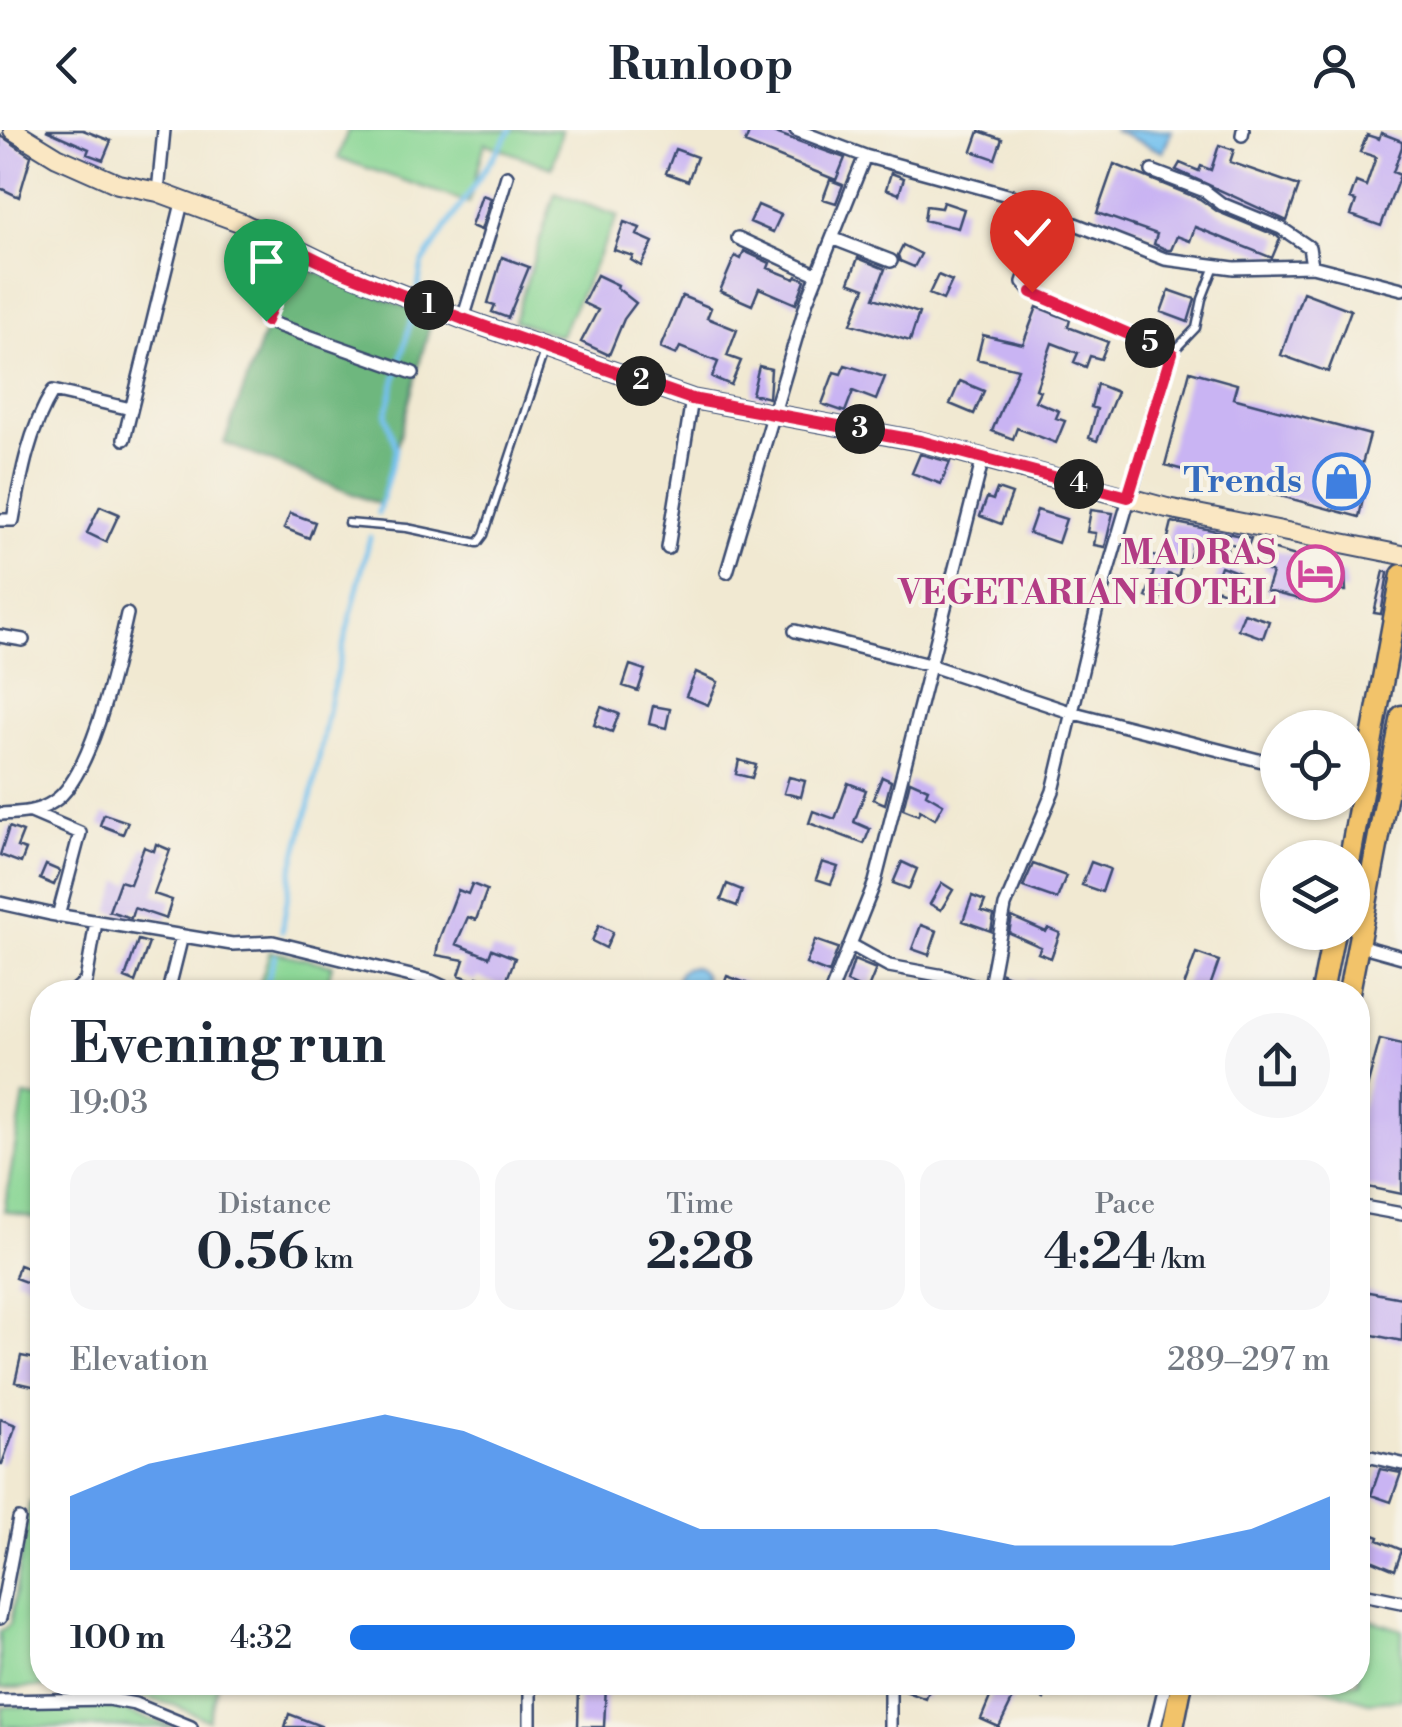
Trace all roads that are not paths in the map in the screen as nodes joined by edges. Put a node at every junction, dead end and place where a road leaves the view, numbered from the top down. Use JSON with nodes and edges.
{"nodes":[{"id":1,"x":13,"y":130,"type":"edge"},
{"id":2,"x":164,"y":130,"type":"edge"},
{"id":3,"x":796,"y":130,"type":"edge"},
{"id":4,"x":865,"y":156,"type":"junction"},
{"id":5,"x":1152,"y":171,"type":"dead end"},
{"id":6,"x":507,"y":176,"type":"dead end"},
{"id":7,"x":158,"y":192,"type":"junction"},
{"id":8,"x":182,"y":203,"type":"junction"},
{"id":9,"x":1047,"y":213,"type":"junction"},
{"id":10,"x":738,"y":238,"type":"dead end"},
{"id":11,"x":834,"y":239,"type":"junction"},
{"id":12,"x":293,"y":248,"type":"junction"},
{"id":13,"x":891,"y":261,"type":"dead end"},
{"id":14,"x":1216,"y":265,"type":"junction"},
{"id":15,"x":1312,"y":266,"type":"junction"},
{"id":16,"x":818,"y":276,"type":"junction"},
{"id":17,"x":1402,"y":290,"type":"edge"},
{"id":18,"x":463,"y":319,"type":"junction"},
{"id":19,"x":546,"y":346,"type":"junction"},
{"id":20,"x":1172,"y":353,"type":"junction"},
{"id":21,"x":404,"y":370,"type":"dead end"},
{"id":22,"x":692,"y":399,"type":"junction"},
{"id":23,"x":131,"y":409,"type":"junction"},
{"id":24,"x":773,"y":414,"type":"junction"},
{"id":25,"x":124,"y":439,"type":"dead end"},
{"id":26,"x":983,"y":458,"type":"junction"},
{"id":27,"x":1128,"y":497,"type":"junction"},
{"id":28,"x":0,"y":520,"type":"edge"},
{"id":29,"x":348,"y":523,"type":"dead end"},
{"id":30,"x":668,"y":548,"type":"dead end"},
{"id":31,"x":1402,"y":555,"type":"edge"},
{"id":32,"x":727,"y":572,"type":"dead end"},
{"id":33,"x":1402,"y":576,"type":"edge"},
{"id":34,"x":127,"y":614,"type":"dead end"},
{"id":35,"x":796,"y":631,"type":"dead end"},
{"id":36,"x":0,"y":636,"type":"edge"},
{"id":37,"x":23,"y":640,"type":"dead end"},
{"id":38,"x":928,"y":664,"type":"junction"},
{"id":39,"x":1070,"y":712,"type":"junction"},
{"id":40,"x":1402,"y":716,"type":"edge"},
{"id":41,"x":1370,"y":732,"type":"edge"},
{"id":42,"x":1260,"y":760,"type":"edge"},
{"id":43,"x":31,"y":812,"type":"junction"},
{"id":44,"x":0,"y":814,"type":"edge"},
{"id":45,"x":1370,"y":886,"type":"edge"},
{"id":46,"x":0,"y":903,"type":"edge"},
{"id":47,"x":58,"y":916,"type":"junction"},
{"id":48,"x":96,"y":922,"type":"junction"},
{"id":49,"x":182,"y":936,"type":"junction"},
{"id":50,"x":851,"y":944,"type":"junction"},
{"id":51,"x":1370,"y":948,"type":"edge"},
{"id":52,"x":1330,"y":950,"type":"edge"},
{"id":53,"x":1358,"y":950,"type":"edge"},
{"id":54,"x":1402,"y":956,"type":"edge"},
{"id":55,"x":86,"y":980,"type":"edge"},
{"id":56,"x":171,"y":980,"type":"edge"},
{"id":57,"x":424,"y":980,"type":"edge"},
{"id":58,"x":836,"y":980,"type":"edge"},
{"id":59,"x":956,"y":980,"type":"edge"},
{"id":60,"x":991,"y":980,"type":"edge"},
{"id":61,"x":1324,"y":980,"type":"edge"},
{"id":62,"x":1352,"y":980,"type":"edge"},
{"id":63,"x":1370,"y":1208,"type":"edge"},
{"id":64,"x":1402,"y":1214,"type":"edge"},
{"id":65,"x":1370,"y":1457,"type":"edge"},
{"id":66,"x":1402,"y":1464,"type":"edge"},
{"id":67,"x":18,"y":1519,"type":"dead end"},
{"id":68,"x":1370,"y":1595,"type":"edge"},
{"id":69,"x":1402,"y":1602,"type":"edge"},
{"id":70,"x":0,"y":1618,"type":"edge"},
{"id":71,"x":530,"y":1695,"type":"edge"},
{"id":72,"x":890,"y":1695,"type":"edge"},
{"id":73,"x":1163,"y":1695,"type":"edge"},
{"id":74,"x":1179,"y":1695,"type":"edge"},
{"id":75,"x":0,"y":1701,"type":"edge"},
{"id":76,"x":191,"y":1727,"type":"edge"},
{"id":77,"x":530,"y":1727,"type":"edge"},
{"id":78,"x":890,"y":1727,"type":"edge"},
{"id":79,"x":1154,"y":1727,"type":"edge"},
{"id":80,"x":1173,"y":1727,"type":"edge"}],
"edges":[{"from":1,"to":7,"type":"main road"},
{"from":2,"to":7,"type":"street"},
{"from":3,"to":4,"type":"street"},
{"from":4,"to":9,"type":"street"},
{"from":4,"to":11,"type":"street"},
{"from":5,"to":15,"type":"street"},
{"from":6,"to":18,"type":"street"},
{"from":7,"to":8,"type":"main road"},
{"from":8,"to":12,"type":"main road"},
{"from":8,"to":23,"type":"street"},
{"from":9,"to":14,"type":"street"},
{"from":9,"to":20,"type":"street"},
{"from":10,"to":16,"type":"street"},
{"from":11,"to":13,"type":"street"},
{"from":11,"to":16,"type":"street"},
{"from":12,"to":18,"type":"main road"},
{"from":12,"to":21,"type":"street"},
{"from":14,"to":15,"type":"street"},
{"from":14,"to":20,"type":"lane"},
{"from":15,"to":17,"type":"street"},
{"from":16,"to":24,"type":"street"},
{"from":18,"to":19,"type":"main road"},
{"from":19,"to":22,"type":"main road"},
{"from":19,"to":29,"type":"lane"},
{"from":20,"to":27,"type":"street"},
{"from":22,"to":24,"type":"main road"},
{"from":22,"to":30,"type":"street"},
{"from":23,"to":25,"type":"street"},
{"from":23,"to":28,"type":"street"},
{"from":24,"to":26,"type":"main road"},
{"from":24,"to":32,"type":"street"},
{"from":26,"to":27,"type":"main road"},
{"from":26,"to":38,"type":"street"},
{"from":27,"to":31,"type":"main road"},
{"from":27,"to":39,"type":"street"},
{"from":33,"to":41,"type":"highway"},
{"from":34,"to":43,"type":"street"},
{"from":35,"to":38,"type":"street"},
{"from":36,"to":37,"type":"street"},
{"from":38,"to":39,"type":"street"},
{"from":38,"to":50,"type":"street"},
{"from":39,"to":42,"type":"street"},
{"from":39,"to":60,"type":"street"},
{"from":40,"to":45,"type":"highway"},
{"from":43,"to":44,"type":"street"},
{"from":43,"to":47,"type":"street"},
{"from":46,"to":47,"type":"street"},
{"from":47,"to":48,"type":"street"},
{"from":48,"to":49,"type":"street"},
{"from":48,"to":55,"type":"street"},
{"from":49,"to":56,"type":"street"},
{"from":49,"to":57,"type":"street"},
{"from":50,"to":58,"type":"street"},
{"from":50,"to":59,"type":"street"},
{"from":51,"to":54,"type":"street"},
{"from":52,"to":61,"type":"highway"},
{"from":53,"to":62,"type":"highway"},
{"from":63,"to":64,"type":"street"},
{"from":65,"to":66,"type":"street"},
{"from":67,"to":70,"type":"street"},
{"from":68,"to":69,"type":"street"},
{"from":71,"to":77,"type":"street"},
{"from":72,"to":78,"type":"street"},
{"from":73,"to":79,"type":"street"},
{"from":74,"to":80,"type":"highway"},
{"from":75,"to":76,"type":"street"}]}
